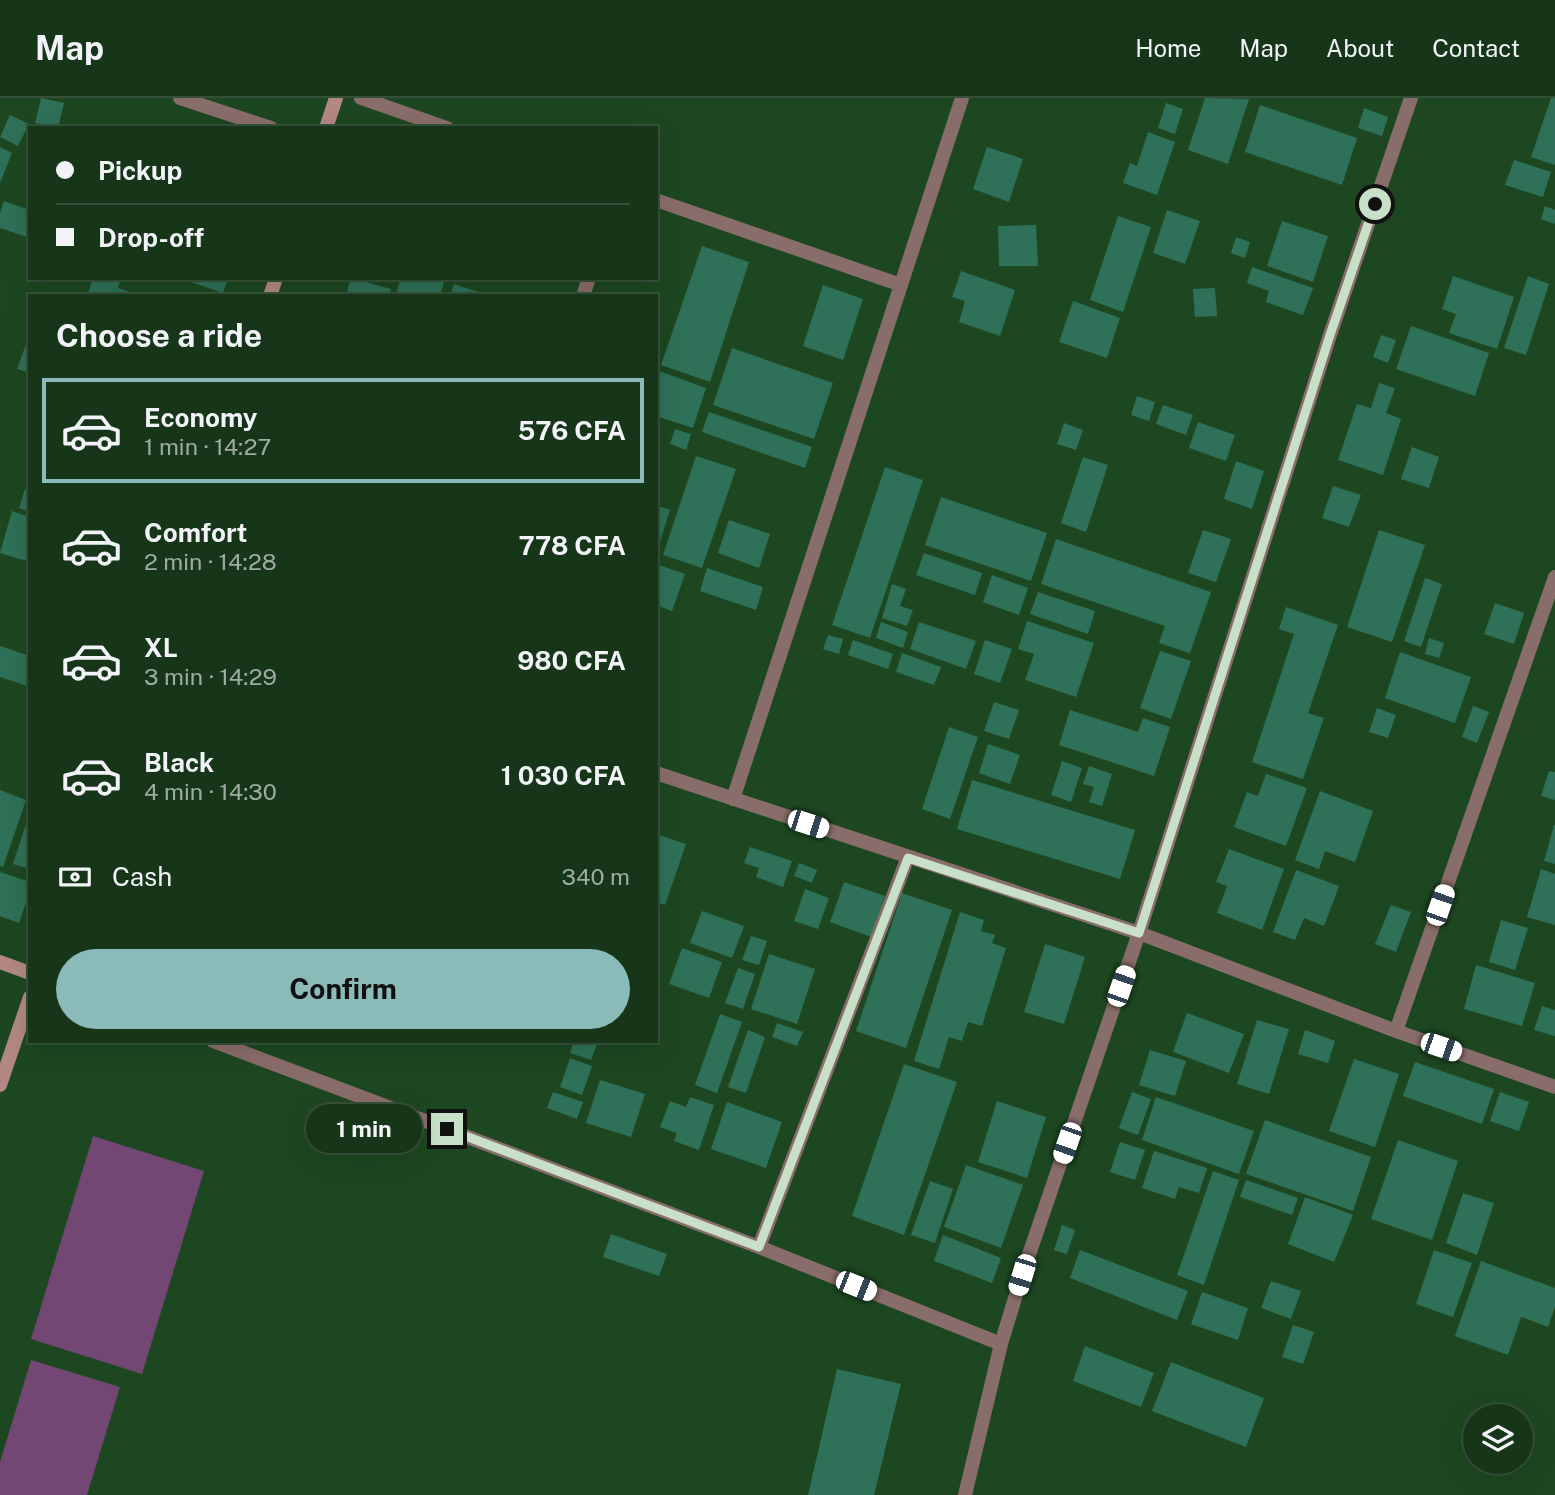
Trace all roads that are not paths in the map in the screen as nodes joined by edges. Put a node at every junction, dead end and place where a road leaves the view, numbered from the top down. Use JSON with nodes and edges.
{"nodes":[{"id":1,"x":180,"y":98,"type":"edge"},
{"id":2,"x":336,"y":98,"type":"edge"},
{"id":3,"x":360,"y":98,"type":"edge"},
{"id":4,"x":962,"y":98,"type":"edge"},
{"id":5,"x":1411,"y":98,"type":"edge"},
{"id":6,"x":265,"y":126,"type":"edge"},
{"id":7,"x":327,"y":126,"type":"edge"},
{"id":8,"x":441,"y":126,"type":"edge"},
{"id":9,"x":658,"y":201,"type":"edge"},
{"id":10,"x":901,"y":285,"type":"junction"},
{"id":11,"x":1555,"y":577,"type":"edge"},
{"id":12,"x":658,"y":774,"type":"edge"},
{"id":13,"x":733,"y":799,"type":"junction"},
{"id":14,"x":908,"y":858,"type":"junction"},
{"id":15,"x":1139,"y":933,"type":"junction"},
{"id":16,"x":0,"y":962,"type":"edge"},
{"id":17,"x":28,"y":972,"type":"edge"},
{"id":18,"x":28,"y":1003,"type":"edge"},
{"id":19,"x":1396,"y":1031,"type":"junction"},
{"id":20,"x":218,"y":1043,"type":"edge"},
{"id":21,"x":0,"y":1085,"type":"edge"},
{"id":22,"x":1555,"y":1087,"type":"edge"},
{"id":23,"x":759,"y":1247,"type":"junction"},
{"id":24,"x":1001,"y":1344,"type":"junction"},
{"id":25,"x":965,"y":1495,"type":"edge"}],
"edges":[{"from":1,"to":6,"type":"street"},
{"from":2,"to":7,"type":"street"},
{"from":3,"to":8,"type":"street"},
{"from":4,"to":10,"type":"street"},
{"from":5,"to":15,"type":"street"},
{"from":9,"to":10,"type":"street"},
{"from":10,"to":13,"type":"street"},
{"from":11,"to":19,"type":"street"},
{"from":12,"to":13,"type":"street"},
{"from":13,"to":14,"type":"street"},
{"from":14,"to":15,"type":"street"},
{"from":14,"to":23,"type":"street"},
{"from":15,"to":19,"type":"street"},
{"from":15,"to":24,"type":"street"},
{"from":16,"to":17,"type":"street"},
{"from":18,"to":21,"type":"street"},
{"from":19,"to":22,"type":"street"},
{"from":20,"to":23,"type":"street"},
{"from":23,"to":24,"type":"street"},
{"from":24,"to":25,"type":"street"}]}
